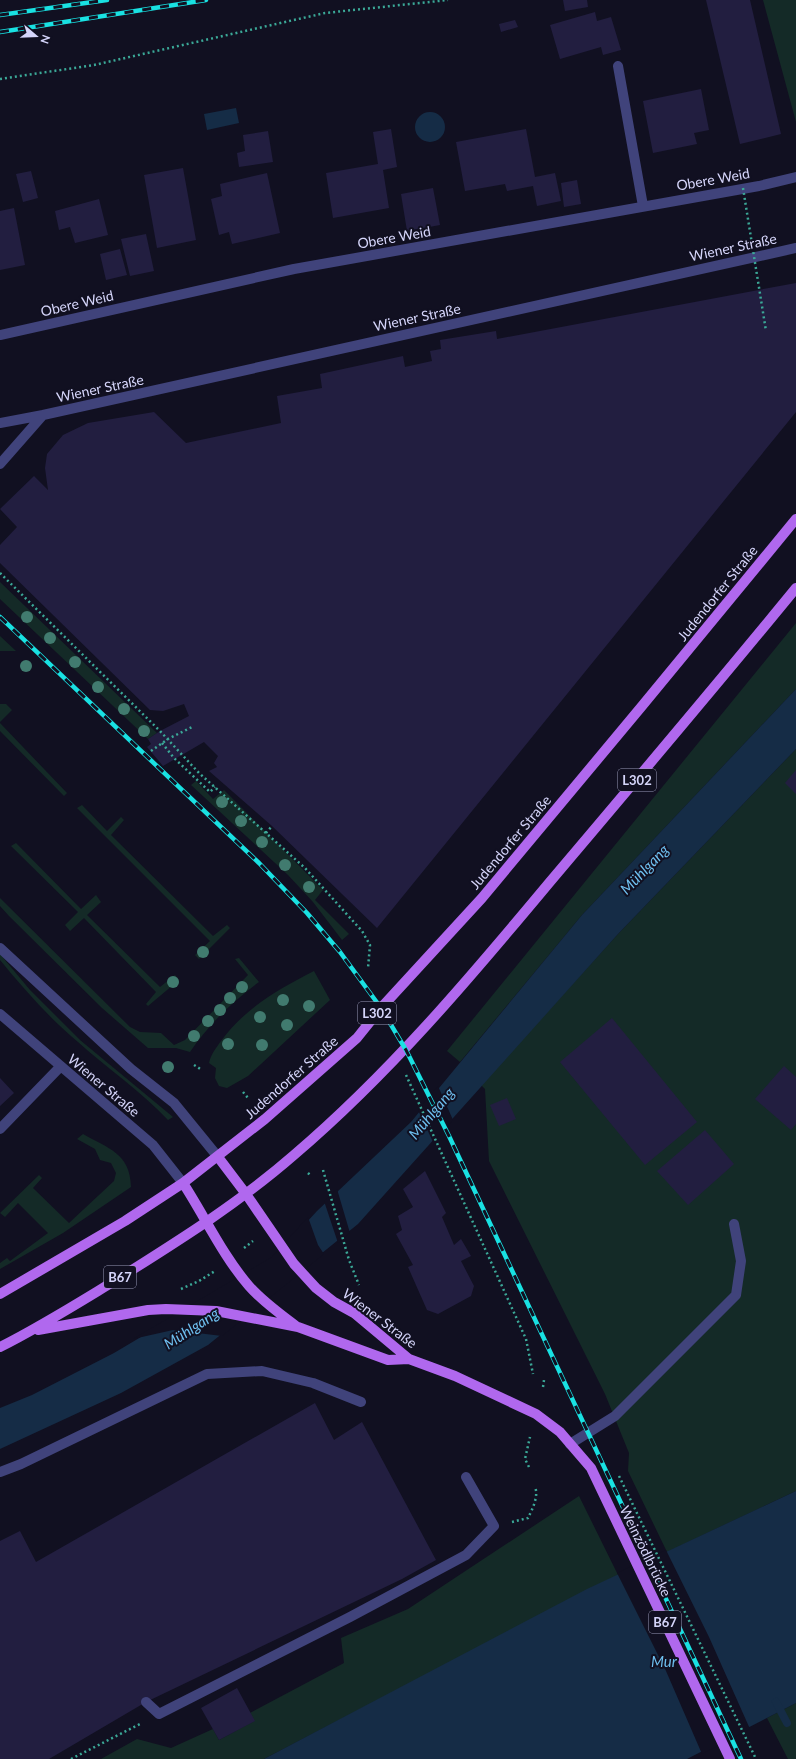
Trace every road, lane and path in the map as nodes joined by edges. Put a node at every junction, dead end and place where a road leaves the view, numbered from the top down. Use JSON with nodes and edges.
{"nodes":[{"id":1,"x":448,"y":0,"type":"edge"},
{"id":2,"x":618,"y":66,"type":"dead end"},
{"id":3,"x":0,"y":79,"type":"edge"},
{"id":4,"x":796,"y":177,"type":"edge"},
{"id":5,"x":743,"y":188,"type":"junction"},
{"id":6,"x":642,"y":206,"type":"junction"},
{"id":7,"x":796,"y":248,"type":"edge"},
{"id":8,"x":766,"y":331,"type":"dead end"},
{"id":9,"x":0,"y":335,"type":"edge"},
{"id":10,"x":43,"y":414,"type":"junction"},
{"id":11,"x":0,"y":423,"type":"edge"},
{"id":12,"x":0,"y":464,"type":"edge"},
{"id":13,"x":796,"y":519,"type":"edge"},
{"id":14,"x":0,"y":573,"type":"edge"},
{"id":15,"x":796,"y":588,"type":"edge"},
{"id":16,"x":194,"y":726,"type":"dead end"},
{"id":17,"x":168,"y":739,"type":"junction"},
{"id":18,"x":162,"y":743,"type":"junction"},
{"id":19,"x":151,"y":751,"type":"dead end"},
{"id":20,"x":215,"y":787,"type":"junction"},
{"id":21,"x":272,"y":826,"type":"dead end"},
{"id":22,"x":266,"y":833,"type":"junction"},
{"id":23,"x":0,"y":948,"type":"edge"},
{"id":24,"x":368,"y":968,"type":"dead end"},
{"id":25,"x":0,"y":1014,"type":"edge"},
{"id":26,"x":194,"y":1065,"type":"dead end"},
{"id":27,"x":60,"y":1067,"type":"junction"},
{"id":28,"x":202,"y":1070,"type":"dead end"},
{"id":29,"x":410,"y":1083,"type":"dead end"},
{"id":30,"x":243,"y":1092,"type":"dead end"},
{"id":31,"x":248,"y":1098,"type":"dead end"},
{"id":32,"x":0,"y":1129,"type":"edge"},
{"id":33,"x":218,"y":1157,"type":"junction"},
{"id":34,"x":323,"y":1170,"type":"dead end"},
{"id":35,"x":183,"y":1183,"type":"junction"},
{"id":36,"x":246,"y":1194,"type":"junction"},
{"id":37,"x":208,"y":1222,"type":"junction"},
{"id":38,"x":734,"y":1224,"type":"dead end"},
{"id":39,"x":253,"y":1241,"type":"dead end"},
{"id":40,"x":241,"y":1251,"type":"dead end"},
{"id":41,"x":220,"y":1268,"type":"dead end"},
{"id":42,"x":359,"y":1285,"type":"dead end"},
{"id":43,"x":174,"y":1292,"type":"dead end"},
{"id":44,"x":0,"y":1294,"type":"edge"},
{"id":45,"x":298,"y":1327,"type":"junction"},
{"id":46,"x":32,"y":1331,"type":"junction"},
{"id":47,"x":0,"y":1347,"type":"edge"},
{"id":48,"x":409,"y":1359,"type":"junction"},
{"id":49,"x":533,"y":1374,"type":"dead end"},
{"id":50,"x":544,"y":1380,"type":"dead end"},
{"id":51,"x":543,"y":1387,"type":"dead end"},
{"id":52,"x":362,"y":1402,"type":"dead end"},
{"id":53,"x":530,"y":1437,"type":"dead end"},
{"id":54,"x":570,"y":1444,"type":"junction"},
{"id":55,"x":529,"y":1467,"type":"dead end"},
{"id":56,"x":0,"y":1472,"type":"edge"},
{"id":57,"x":619,"y":1476,"type":"dead end"},
{"id":58,"x":466,"y":1477,"type":"dead end"},
{"id":59,"x":599,"y":1486,"type":"joint"},
{"id":60,"x":535,"y":1487,"type":"dead end"},
{"id":61,"x":494,"y":1526,"type":"junction"},
{"id":62,"x":146,"y":1702,"type":"dead end"},
{"id":63,"x":158,"y":1714,"type":"junction"},
{"id":64,"x":71,"y":1759,"type":"edge"},
{"id":65,"x":730,"y":1759,"type":"edge"},
{"id":66,"x":756,"y":1759,"type":"edge"}],
"edges":[{"from":1,"to":3,"type":"path"},
{"from":2,"to":6,"type":"street"},
{"from":4,"to":5,"type":"street","name":"Obere Weid"},
{"from":5,"to":6,"type":"street","name":"Obere Weid"},
{"from":5,"to":8,"type":"path","bridge":true},
{"from":6,"to":9,"type":"street","name":"Obere Weid"},
{"from":7,"to":10,"type":"street","name":"Wiener Straße"},
{"from":10,"to":11,"type":"street","name":"Wiener Straße"},
{"from":10,"to":12,"type":"street","name":"Wiener Straße"},
{"from":13,"to":33,"type":"main road","name":"Judendorfer Straße","number":"L302"},
{"from":14,"to":17,"type":"path"},
{"from":15,"to":36,"type":"main road","number":"L302"},
{"from":16,"to":17,"type":"path"},
{"from":17,"to":18,"type":"path"},
{"from":17,"to":20,"type":"path"},
{"from":18,"to":19,"type":"path"},
{"from":18,"to":20,"type":"path"},
{"from":20,"to":22,"type":"path"},
{"from":21,"to":22,"type":"path"},
{"from":22,"to":24,"type":"path"},
{"from":23,"to":33,"type":"street"},
{"from":25,"to":27,"type":"street","name":"Wiener Straße"},
{"from":26,"to":28,"type":"path"},
{"from":27,"to":32,"type":"street"},
{"from":27,"to":35,"type":"street","name":"Wiener Straße"},
{"from":29,"to":49,"type":"path"},
{"from":30,"to":31,"type":"path"},
{"from":33,"to":35,"type":"main road"},
{"from":33,"to":36,"type":"main road","name":"Wiener Straße","number":"B67"},
{"from":34,"to":42,"type":"path"},
{"from":35,"to":37,"type":"main road","number":"B67"},
{"from":35,"to":44,"type":"main road"},
{"from":36,"to":37,"type":"main road","number":"B67"},
{"from":36,"to":48,"type":"main road","name":"Wiener Straße","number":"B67"},
{"from":37,"to":45,"type":"main road","number":"B67"},
{"from":37,"to":46,"type":"main road","number":"B67"},
{"from":38,"to":54,"type":"street"},
{"from":39,"to":40,"type":"path"},
{"from":41,"to":43,"type":"path"},
{"from":45,"to":46,"type":"main road","number":"B67"},
{"from":45,"to":48,"type":"main road","number":"B67"},
{"from":46,"to":47,"type":"main road","number":"B67"},
{"from":48,"to":54,"type":"main road","name":"Wiener Straße","number":"B67"},
{"from":50,"to":51,"type":"path"},
{"from":52,"to":56,"type":"street"},
{"from":53,"to":55,"type":"path"},
{"from":54,"to":59,"type":"main road","name":"Wiener Straße","number":"B67"},
{"from":57,"to":66,"type":"path"},
{"from":58,"to":61,"type":"street"},
{"from":59,"to":65,"type":"main road","name":"Weinzödlbrücke","number":"B67"},
{"from":60,"to":61,"type":"path"},
{"from":61,"to":63,"type":"street"},
{"from":62,"to":63,"type":"street"},
{"from":63,"to":64,"type":"path"}]}
